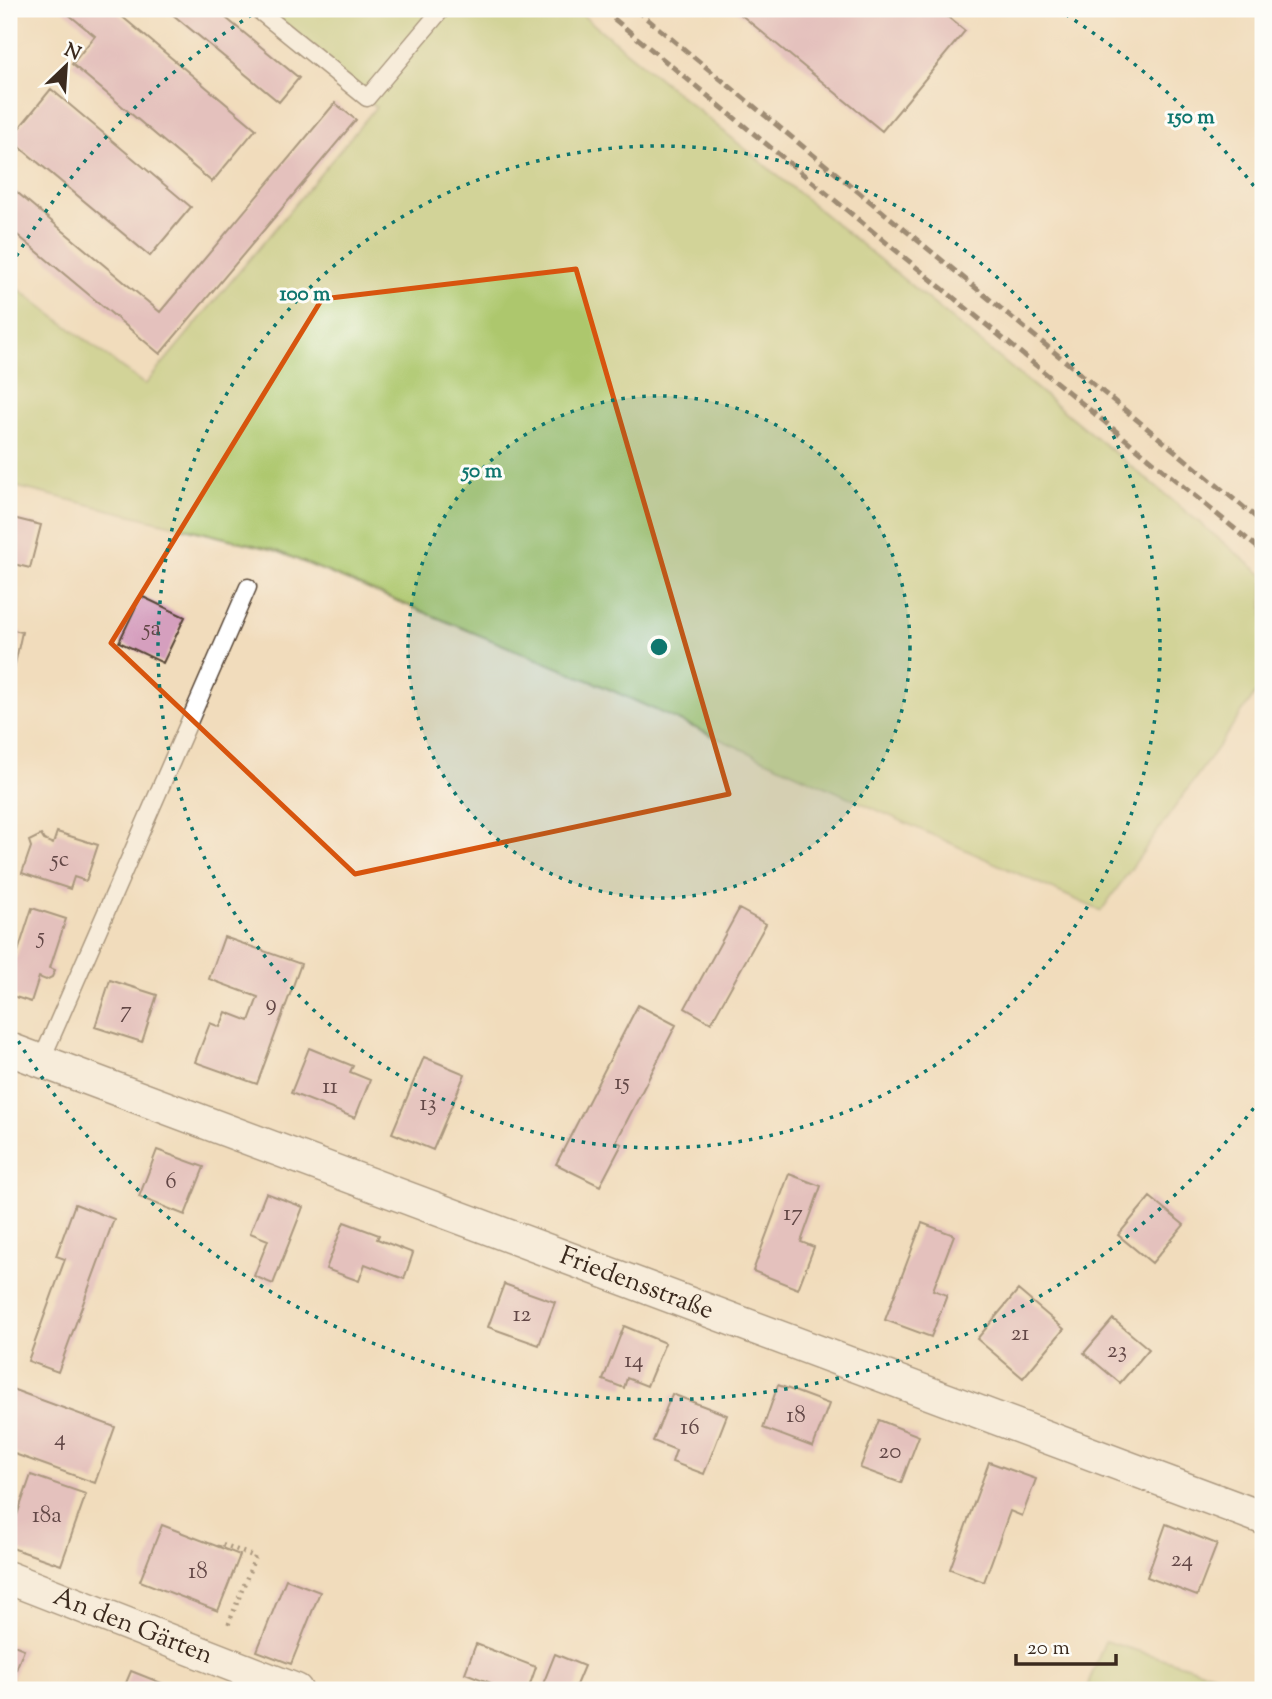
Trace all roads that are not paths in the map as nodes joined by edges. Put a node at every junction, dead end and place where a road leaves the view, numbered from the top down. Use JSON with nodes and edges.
{"nodes":[{"id":1,"x":257,"y":9,"type":"edge"},
{"id":2,"x":442,"y":9,"type":"edge"},
{"id":3,"x":248,"y":587,"type":"dead end"},
{"id":4,"x":9,"y":1049,"type":"edge"},
{"id":5,"x":41,"y":1061,"type":"junction"},
{"id":6,"x":1263,"y":1518,"type":"edge"},
{"id":7,"x":9,"y":1578,"type":"edge"},
{"id":8,"x":296,"y":1690,"type":"edge"}],
"edges":[{"from":1,"to":2,"type":"lane"},
{"from":3,"to":5,"type":"lane"},
{"from":4,"to":5,"type":"street","name":"Friedensstraße"},
{"from":5,"to":6,"type":"street","name":"Friedensstraße"},
{"from":7,"to":8,"type":"street","name":"An den Gärten"}]}
